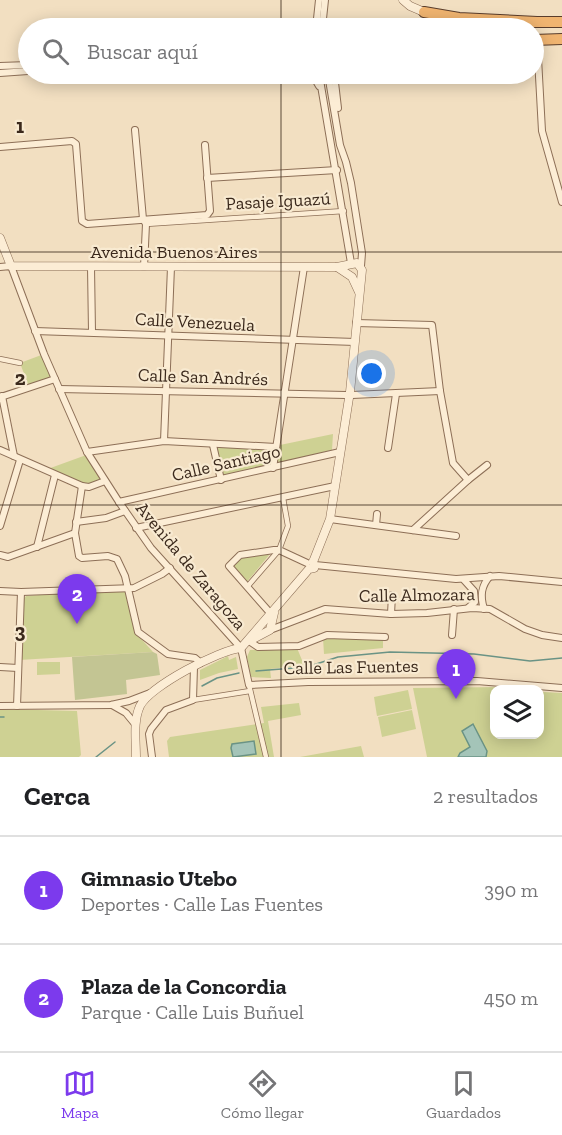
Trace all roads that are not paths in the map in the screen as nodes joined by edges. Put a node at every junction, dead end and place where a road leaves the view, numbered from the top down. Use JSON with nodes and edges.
{"nodes":[{"id":1,"x":319,"y":0,"type":"edge"},
{"id":2,"x":325,"y":0,"type":"edge"},
{"id":3,"x":403,"y":0,"type":"edge"},
{"id":4,"x":424,"y":12,"type":"joint"},
{"id":5,"x":317,"y":18,"type":"edge"},
{"id":6,"x":323,"y":18,"type":"edge"},
{"id":7,"x":459,"y":18,"type":"edge"},
{"id":8,"x":544,"y":22,"type":"edge"},
{"id":9,"x":562,"y":22,"type":"edge"},
{"id":10,"x":562,"y":39,"type":"edge"},
{"id":11,"x":544,"y":40,"type":"edge"},
{"id":12,"x":18,"y":66,"type":"edge"},
{"id":13,"x":1,"y":68,"type":"edge"},
{"id":14,"x":18,"y":70,"type":"edge"},
{"id":15,"x":317,"y":84,"type":"edge"},
{"id":16,"x":321,"y":84,"type":"edge"},
{"id":17,"x":330,"y":84,"type":"edge"},
{"id":18,"x":334,"y":84,"type":"edge"},
{"id":19,"x":538,"y":84,"type":"edge"},
{"id":20,"x":324,"y":97,"type":"junction"},
{"id":21,"x":135,"y":130,"type":"dead end"},
{"id":22,"x":205,"y":145,"type":"dead end"},
{"id":23,"x":0,"y":147,"type":"edge"},
{"id":24,"x":346,"y":162,"type":"junction"},
{"id":25,"x":337,"y":170,"type":"junction"},
{"id":26,"x":207,"y":178,"type":"junction"},
{"id":27,"x":562,"y":202,"type":"edge"},
{"id":28,"x":344,"y":211,"type":"junction"},
{"id":29,"x":145,"y":222,"type":"junction"},
{"id":30,"x":0,"y":238,"type":"edge"},
{"id":31,"x":351,"y":263,"type":"junction"},
{"id":32,"x":11,"y":266,"type":"junction"},
{"id":33,"x":0,"y":267,"type":"edge"},
{"id":34,"x":92,"y":267,"type":"junction"},
{"id":35,"x":144,"y":267,"type":"junction"},
{"id":36,"x":171,"y":267,"type":"junction"},
{"id":37,"x":304,"y":267,"type":"junction"},
{"id":38,"x":337,"y":267,"type":"junction"},
{"id":39,"x":361,"y":270,"type":"junction"},
{"id":40,"x":349,"y":275,"type":"junction"},
{"id":41,"x":359,"y":293,"type":"junction"},
{"id":42,"x":356,"y":323,"type":"junction"},
{"id":43,"x":35,"y":331,"type":"junction"},
{"id":44,"x":92,"y":332,"type":"junction"},
{"id":45,"x":169,"y":335,"type":"junction"},
{"id":46,"x":293,"y":341,"type":"junction"},
{"id":47,"x":355,"y":342,"type":"junction"},
{"id":48,"x":0,"y":359,"type":"edge"},
{"id":49,"x":20,"y":363,"type":"dead end"},
{"id":50,"x":55,"y":379,"type":"junction"},
{"id":51,"x":59,"y":389,"type":"junction"},
{"id":52,"x":167,"y":390,"type":"junction"},
{"id":53,"x":440,"y":391,"type":"junction"},
{"id":54,"x":396,"y":394,"type":"junction"},
{"id":55,"x":285,"y":395,"type":"junction"},
{"id":56,"x":349,"y":395,"type":"junction"},
{"id":57,"x":1,"y":396,"type":"edge"},
{"id":58,"x":164,"y":441,"type":"junction"},
{"id":59,"x":213,"y":445,"type":"junction"},
{"id":60,"x":276,"y":447,"type":"junction"},
{"id":61,"x":387,"y":448,"type":"dead end"},
{"id":62,"x":0,"y":450,"type":"edge"},
{"id":63,"x":87,"y":452,"type":"junction"},
{"id":64,"x":340,"y":452,"type":"junction"},
{"id":65,"x":17,"y":458,"type":"junction"},
{"id":66,"x":487,"y":465,"type":"dead end"},
{"id":67,"x":273,"y":468,"type":"junction"},
{"id":68,"x":55,"y":475,"type":"junction"},
{"id":69,"x":221,"y":480,"type":"junction"},
{"id":70,"x":468,"y":480,"type":"junction"},
{"id":71,"x":105,"y":481,"type":"junction"},
{"id":72,"x":82,"y":486,"type":"junction"},
{"id":73,"x":335,"y":486,"type":"junction"},
{"id":74,"x":283,"y":498,"type":"junction"},
{"id":75,"x":119,"y":502,"type":"junction"},
{"id":76,"x":125,"y":511,"type":"junction"},
{"id":77,"x":377,"y":514,"type":"dead end"},
{"id":78,"x":330,"y":519,"type":"junction"},
{"id":79,"x":76,"y":522,"type":"junction"},
{"id":80,"x":376,"y":525,"type":"junction"},
{"id":81,"x":0,"y":526,"type":"edge"},
{"id":82,"x":136,"y":528,"type":"junction"},
{"id":83,"x":413,"y":530,"type":"junction"},
{"id":84,"x":75,"y":533,"type":"junction"},
{"id":85,"x":456,"y":536,"type":"dead end"},
{"id":86,"x":37,"y":546,"type":"junction"},
{"id":87,"x":279,"y":550,"type":"junction"},
{"id":88,"x":0,"y":555,"type":"edge"},
{"id":89,"x":311,"y":565,"type":"junction"},
{"id":90,"x":170,"y":568,"type":"junction"},
{"id":91,"x":491,"y":576,"type":"junction"},
{"id":92,"x":464,"y":580,"type":"junction"},
{"id":93,"x":562,"y":582,"type":"edge"},
{"id":94,"x":128,"y":587,"type":"junction"},
{"id":95,"x":247,"y":587,"type":"junction"},
{"id":96,"x":0,"y":591,"type":"edge"},
{"id":97,"x":21,"y":592,"type":"junction"},
{"id":98,"x":392,"y":595,"type":"dead end"},
{"id":99,"x":469,"y":608,"type":"junction"},
{"id":100,"x":454,"y":609,"type":"junction"},
{"id":101,"x":484,"y":609,"type":"junction"},
{"id":102,"x":273,"y":612,"type":"junction"},
{"id":103,"x":391,"y":614,"type":"junction"},
{"id":104,"x":266,"y":629,"type":"junction"},
{"id":105,"x":452,"y":635,"type":"dead end"},
{"id":106,"x":384,"y":637,"type":"dead end"},
{"id":107,"x":562,"y":638,"type":"edge"},
{"id":108,"x":249,"y":641,"type":"junction"},
{"id":109,"x":241,"y":648,"type":"junction"},
{"id":110,"x":198,"y":665,"type":"junction"},
{"id":111,"x":0,"y":667,"type":"edge"},
{"id":112,"x":18,"y":668,"type":"junction"},
{"id":113,"x":250,"y":688,"type":"junction"},
{"id":114,"x":562,"y":688,"type":"edge"},
{"id":115,"x":150,"y":693,"type":"junction"},
{"id":116,"x":194,"y":700,"type":"junction"},
{"id":117,"x":111,"y":705,"type":"junction"},
{"id":118,"x":0,"y":706,"type":"edge"},
{"id":119,"x":17,"y":706,"type":"junction"},
{"id":120,"x":135,"y":724,"type":"junction"},
{"id":121,"x":136,"y":757,"type":"edge"},
{"id":122,"x":152,"y":757,"type":"edge"},
{"id":123,"x":266,"y":757,"type":"edge"}],
"edges":[{"from":1,"to":5,"type":"street"},
{"from":2,"to":6,"type":"street"},
{"from":3,"to":4,"type":"street"},
{"from":4,"to":7,"type":"highway"},
{"from":8,"to":9,"type":"highway"},
{"from":10,"to":11,"type":"highway"},
{"from":12,"to":13,"type":"street"},
{"from":13,"to":14,"type":"street"},
{"from":15,"to":20,"type":"street"},
{"from":16,"to":20,"type":"street"},
{"from":17,"to":24,"type":"street"},
{"from":18,"to":24,"type":"street"},
{"from":19,"to":27,"type":"street"},
{"from":20,"to":25,"type":"street"},
{"from":21,"to":29,"type":"street"},
{"from":22,"to":26,"type":"street"},
{"from":23,"to":29,"type":"street"},
{"from":24,"to":39,"type":"street"},
{"from":25,"to":26,"type":"street"},
{"from":25,"to":28,"type":"street"},
{"from":26,"to":29,"type":"street"},
{"from":28,"to":29,"type":"street","name":"Pasaje Iguazú"},
{"from":28,"to":31,"type":"street"},
{"from":29,"to":35,"type":"street"},
{"from":30,"to":32,"type":"street","name":"Avenida de Zaragoza"},
{"from":31,"to":38,"type":"street","name":"Avenida Buenos Aires"},
{"from":31,"to":39,"type":"street"},
{"from":31,"to":40,"type":"street"},
{"from":32,"to":33,"type":"street"},
{"from":32,"to":34,"type":"street","name":"Avenida Buenos Aires"},
{"from":32,"to":43,"type":"street","name":"Avenida de Zaragoza"},
{"from":34,"to":35,"type":"street","name":"Avenida Buenos Aires"},
{"from":34,"to":44,"type":"street"},
{"from":35,"to":36,"type":"street","name":"Avenida Buenos Aires"},
{"from":36,"to":37,"type":"street","name":"Avenida Buenos Aires"},
{"from":36,"to":45,"type":"street"},
{"from":37,"to":38,"type":"street","name":"Avenida Buenos Aires"},
{"from":37,"to":46,"type":"street"},
{"from":38,"to":40,"type":"street"},
{"from":39,"to":40,"type":"street"},
{"from":39,"to":41,"type":"street"},
{"from":40,"to":41,"type":"street"},
{"from":41,"to":42,"type":"street"},
{"from":42,"to":47,"type":"street"},
{"from":42,"to":53,"type":"street"},
{"from":43,"to":44,"type":"street","name":"Calle Venezuela"},
{"from":43,"to":50,"type":"street","name":"Avenida de Zaragoza"},
{"from":44,"to":45,"type":"street","name":"Calle Venezuela"},
{"from":45,"to":46,"type":"street","name":"Calle Venezuela"},
{"from":45,"to":52,"type":"street"},
{"from":46,"to":47,"type":"street","name":"Calle Venezuela"},
{"from":46,"to":55,"type":"street"},
{"from":47,"to":56,"type":"street"},
{"from":48,"to":49,"type":"street"},
{"from":50,"to":51,"type":"street","name":"Avenida de Zaragoza"},
{"from":50,"to":57,"type":"street"},
{"from":51,"to":52,"type":"street","name":"Calle San Andrés"},
{"from":51,"to":63,"type":"street","name":"Avenida de Zaragoza"},
{"from":52,"to":55,"type":"street","name":"Calle San Andrés"},
{"from":52,"to":58,"type":"street"},
{"from":53,"to":54,"type":"street","name":"Calle San Andrés"},
{"from":53,"to":70,"type":"street"},
{"from":54,"to":56,"type":"street","name":"Calle San Andrés"},
{"from":54,"to":61,"type":"street"},
{"from":55,"to":56,"type":"street","name":"Calle San Andrés"},
{"from":55,"to":60,"type":"street"},
{"from":56,"to":64,"type":"street"},
{"from":57,"to":65,"type":"street"},
{"from":58,"to":59,"type":"street"},
{"from":58,"to":63,"type":"street"},
{"from":59,"to":60,"type":"street"},
{"from":59,"to":69,"type":"street"},
{"from":60,"to":67,"type":"street"},
{"from":62,"to":65,"type":"street"},
{"from":63,"to":71,"type":"street","name":"Avenida de Zaragoza"},
{"from":64,"to":67,"type":"street","name":"Calle Santiago"},
{"from":64,"to":73,"type":"street"},
{"from":65,"to":68,"type":"street"},
{"from":65,"to":81,"type":"street"},
{"from":66,"to":70,"type":"street"},
{"from":67,"to":69,"type":"street","name":"Calle Santiago"},
{"from":68,"to":72,"type":"street"},
{"from":68,"to":86,"type":"street"},
{"from":69,"to":75,"type":"street","name":"Calle Santiago"},
{"from":70,"to":83,"type":"street"},
{"from":71,"to":72,"type":"street"},
{"from":71,"to":75,"type":"street","name":"Avenida de Zaragoza"},
{"from":72,"to":79,"type":"street"},
{"from":73,"to":74,"type":"street"},
{"from":73,"to":78,"type":"street"},
{"from":74,"to":82,"type":"street"},
{"from":74,"to":87,"type":"street"},
{"from":75,"to":76,"type":"street","name":"Avenida de Zaragoza"},
{"from":76,"to":79,"type":"street"},
{"from":76,"to":82,"type":"street","name":"Avenida de Zaragoza"},
{"from":77,"to":80,"type":"street"},
{"from":78,"to":80,"type":"street"},
{"from":78,"to":89,"type":"street"},
{"from":79,"to":84,"type":"street"},
{"from":80,"to":83,"type":"street"},
{"from":82,"to":90,"type":"street","name":"Avenida de Zaragoza"},
{"from":83,"to":85,"type":"street"},
{"from":84,"to":86,"type":"street"},
{"from":84,"to":94,"type":"street"},
{"from":86,"to":88,"type":"street"},
{"from":87,"to":89,"type":"street"},
{"from":87,"to":95,"type":"street"},
{"from":87,"to":95,"type":"street"},
{"from":89,"to":92,"type":"street"},
{"from":89,"to":102,"type":"street"},
{"from":90,"to":94,"type":"street"},
{"from":90,"to":109,"type":"street","name":"Avenida de Zaragoza"},
{"from":91,"to":92,"type":"street"},
{"from":91,"to":93,"type":"street"},
{"from":91,"to":101,"type":"street"},
{"from":92,"to":99,"type":"street"},
{"from":94,"to":97,"type":"street"},
{"from":94,"to":110,"type":"street"},
{"from":95,"to":102,"type":"street"},
{"from":96,"to":97,"type":"street"},
{"from":97,"to":112,"type":"street"},
{"from":98,"to":103,"type":"street"},
{"from":99,"to":100,"type":"street","name":"Calle Almozara"},
{"from":99,"to":101,"type":"street","name":"Calle Almozara"},
{"from":100,"to":103,"type":"street","name":"Calle Almozara"},
{"from":100,"to":105,"type":"street"},
{"from":101,"to":107,"type":"street","name":"Calle Almozara"},
{"from":102,"to":104,"type":"street"},
{"from":103,"to":104,"type":"street","name":"Calle Almozara"},
{"from":104,"to":108,"type":"street"},
{"from":106,"to":108,"type":"street"},
{"from":108,"to":109,"type":"street"},
{"from":109,"to":110,"type":"street"},
{"from":109,"to":113,"type":"street","name":"Avenida de Zaragoza"},
{"from":110,"to":115,"type":"street"},
{"from":110,"to":116,"type":"street"},
{"from":111,"to":112,"type":"street"},
{"from":112,"to":119,"type":"street"},
{"from":113,"to":114,"type":"street","name":"Calle Las Fuentes"},
{"from":113,"to":116,"type":"street"},
{"from":113,"to":123,"type":"street","name":"Avenida de Zaragoza"},
{"from":115,"to":117,"type":"street"},
{"from":115,"to":120,"type":"street"},
{"from":116,"to":122,"type":"street"},
{"from":117,"to":119,"type":"street"},
{"from":117,"to":120,"type":"street"},
{"from":118,"to":119,"type":"street"},
{"from":120,"to":121,"type":"street"}]}
